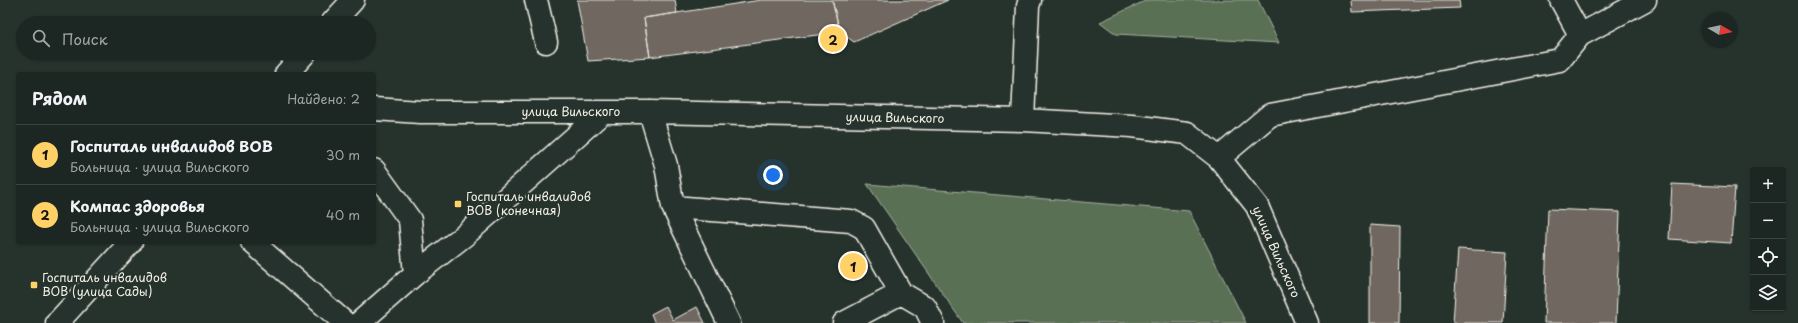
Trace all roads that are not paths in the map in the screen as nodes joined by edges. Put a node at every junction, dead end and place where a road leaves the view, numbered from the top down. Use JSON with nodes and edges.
{"nodes":[{"id":1,"x":353,"y":0,"type":"edge"},
{"id":2,"x":536,"y":0,"type":"edge"},
{"id":3,"x":1030,"y":0,"type":"edge"},
{"id":4,"x":1561,"y":0,"type":"edge"},
{"id":5,"x":1645,"y":0,"type":"edge"},
{"id":6,"x":338,"y":16,"type":"edge"},
{"id":7,"x":1580,"y":35,"type":"junction"},
{"id":8,"x":546,"y":42,"type":"dead end"},
{"id":9,"x":299,"y":60,"type":"edge"},
{"id":10,"x":288,"y":72,"type":"edge"},
{"id":11,"x":376,"y":109,"type":"edge"},
{"id":12,"x":603,"y":112,"type":"junction"},
{"id":13,"x":650,"y":112,"type":"junction"},
{"id":14,"x":1023,"y":120,"type":"junction"},
{"id":15,"x":1218,"y":158,"type":"junction"},
{"id":16,"x":376,"y":173,"type":"edge"},
{"id":17,"x":673,"y":207,"type":"junction"},
{"id":18,"x":129,"y":244,"type":"edge"},
{"id":19,"x":254,"y":244,"type":"edge"},
{"id":20,"x":415,"y":274,"type":"junction"},
{"id":21,"x":901,"y":292,"type":"junction"},
{"id":22,"x":57,"y":323,"type":"edge"},
{"id":23,"x":345,"y":323,"type":"edge"},
{"id":24,"x":359,"y":323,"type":"edge"},
{"id":25,"x":729,"y":323,"type":"edge"},
{"id":26,"x":844,"y":323,"type":"edge"},
{"id":27,"x":933,"y":323,"type":"edge"},
{"id":28,"x":1307,"y":323,"type":"edge"}],
"edges":[{"from":1,"to":6,"type":"street"},
{"from":2,"to":8,"type":"street"},
{"from":3,"to":14,"type":"street"},
{"from":4,"to":7,"type":"street"},
{"from":5,"to":7,"type":"street"},
{"from":7,"to":15,"type":"street"},
{"from":9,"to":10,"type":"street"},
{"from":11,"to":12,"type":"street","name":"улица Вильского"},
{"from":12,"to":13,"type":"street","name":"улица Вильского"},
{"from":12,"to":20,"type":"street"},
{"from":13,"to":14,"type":"street","name":"улица Вильского"},
{"from":13,"to":17,"type":"street"},
{"from":14,"to":15,"type":"street","name":"улица Вильского"},
{"from":15,"to":28,"type":"street","name":"улица Вильского"},
{"from":16,"to":20,"type":"street"},
{"from":17,"to":21,"type":"street"},
{"from":17,"to":25,"type":"street"},
{"from":18,"to":22,"type":"street"},
{"from":19,"to":23,"type":"street"},
{"from":20,"to":24,"type":"street"},
{"from":21,"to":26,"type":"street"},
{"from":21,"to":27,"type":"street"}]}
